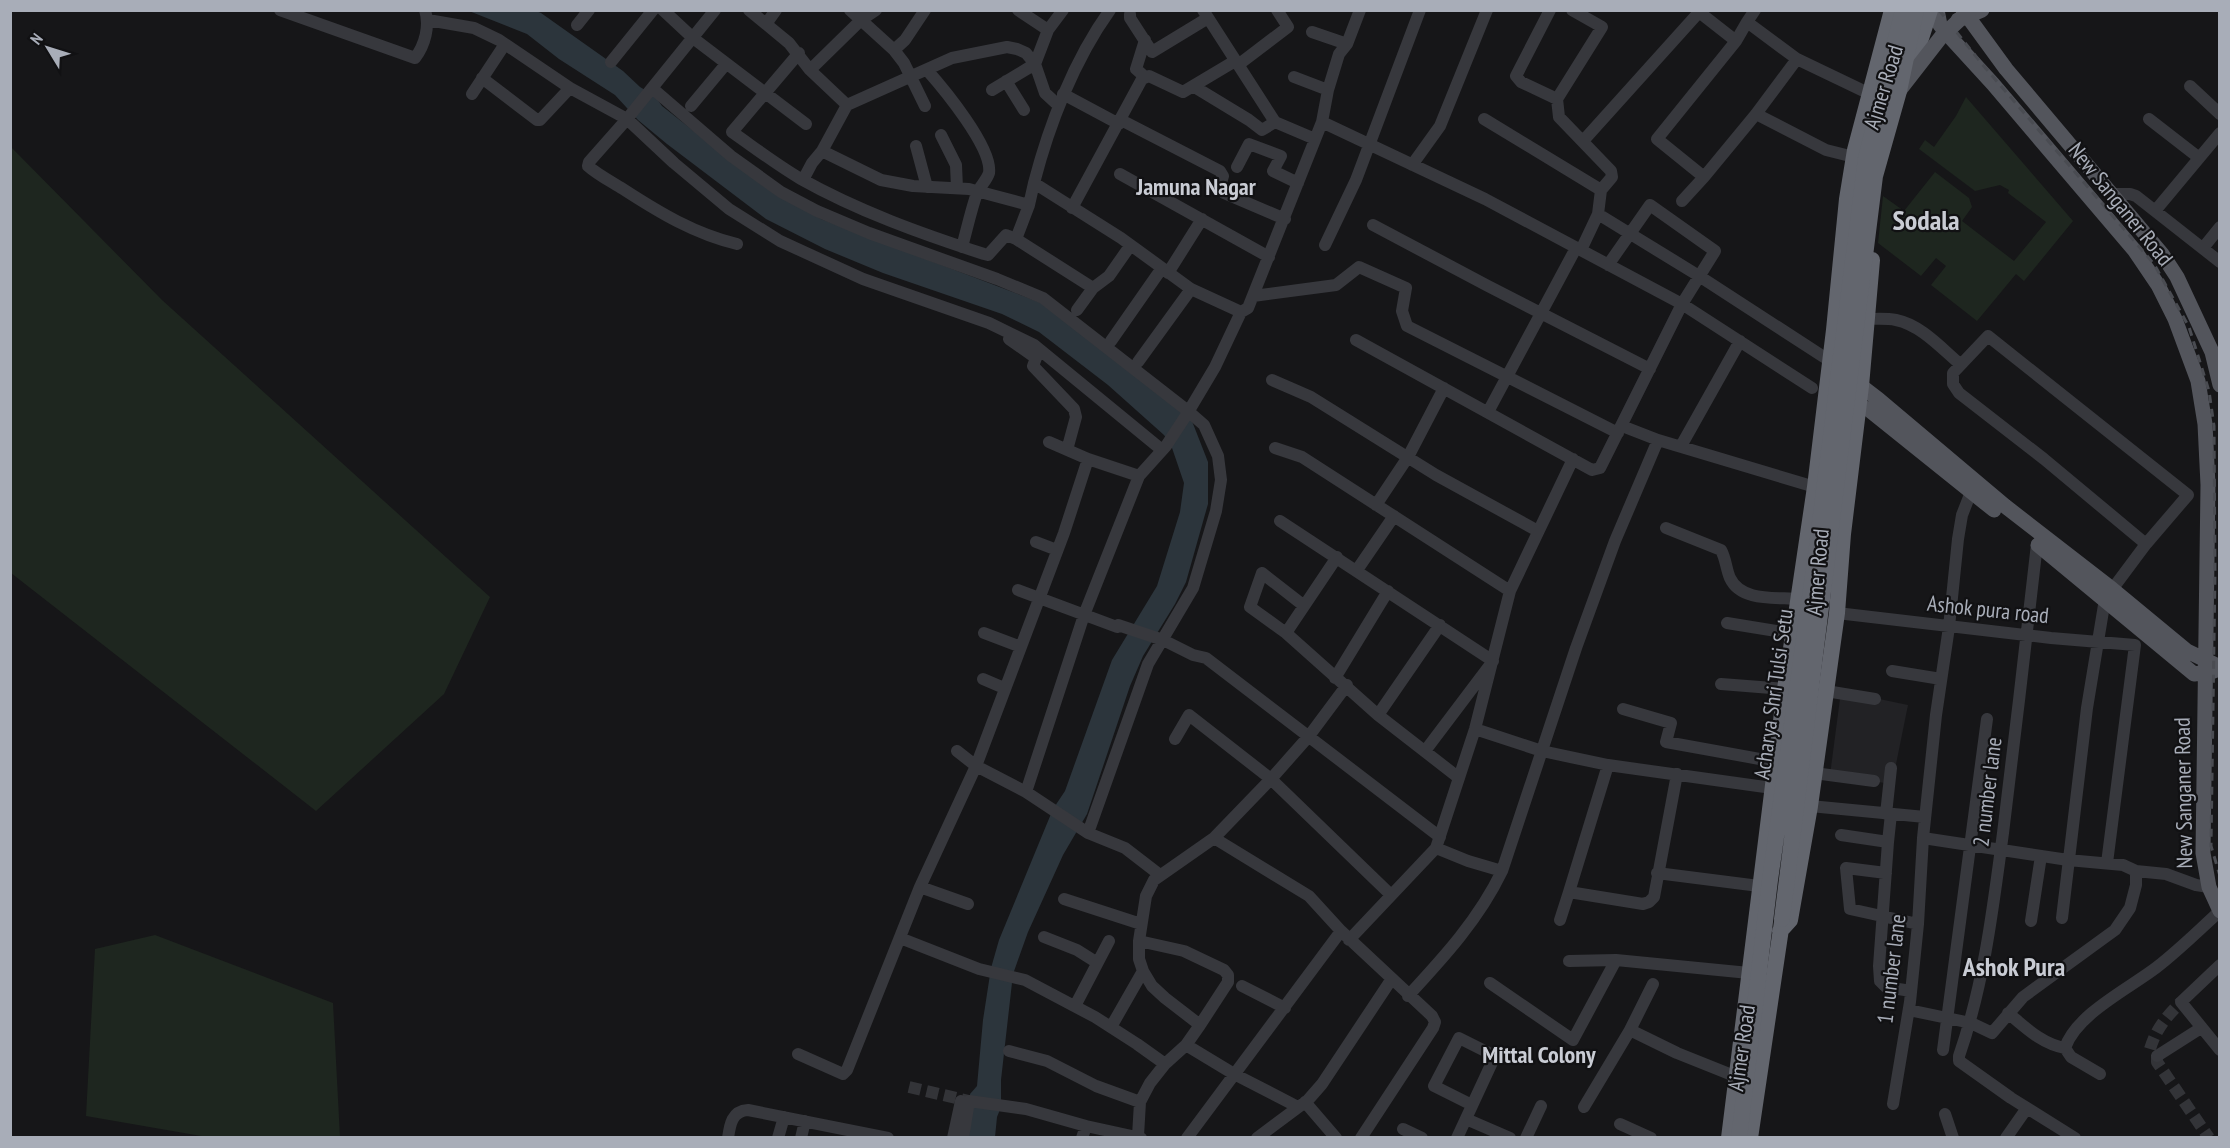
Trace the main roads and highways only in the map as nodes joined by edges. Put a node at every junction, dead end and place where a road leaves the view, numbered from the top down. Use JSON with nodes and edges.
{"nodes":[{"id":1,"x":1910,"y":10,"type":"edge"},
{"id":2,"x":1916,"y":10,"type":"edge"},
{"id":3,"x":1971,"y":12,"type":"edge"},
{"id":4,"x":1894,"y":16,"type":"edge"},
{"id":5,"x":1933,"y":18,"type":"edge"},
{"id":6,"x":1899,"y":91,"type":"junction"},
{"id":7,"x":1829,"y":369,"type":"junction"},
{"id":8,"x":2220,"y":385,"type":"edge"},
{"id":9,"x":1861,"y":386,"type":"junction"},
{"id":10,"x":1819,"y":392,"type":"junction"},
{"id":11,"x":1858,"y":405,"type":"junction"},
{"id":12,"x":2108,"y":594,"type":"junction"},
{"id":13,"x":2204,"y":667,"type":"junction"},
{"id":14,"x":2220,"y":669,"type":"edge"},
{"id":15,"x":2220,"y":911,"type":"edge"},
{"id":16,"x":1781,"y":925,"type":"junction"},
{"id":17,"x":1729,"y":1137,"type":"edge"},
{"id":18,"x":1739,"y":1137,"type":"edge"},
{"id":19,"x":1750,"y":1137,"type":"edge"}],
"edges":[{"from":1,"to":4,"type":"main road"},
{"from":2,"to":6,"type":"highway","name":"Acharya Shri Tulsi Setu","bridge":true},
{"from":3,"to":5,"type":"main road"},
{"from":3,"to":6,"type":"main road","bridge":true},
{"from":3,"to":8,"type":"main road","name":"New Sanganer Road"},
{"from":4,"to":5,"type":"main road"},
{"from":4,"to":7,"type":"highway","name":"Ajmer Road"},
{"from":4,"to":18,"type":"highway","name":"Acharya Shri Tulsi Setu","bridge":true},
{"from":5,"to":9,"type":"highway","name":"Ajmer Road"},
{"from":5,"to":13,"type":"main road","name":"New Sanganer Road"},
{"from":6,"to":16,"type":"highway","name":"Acharya Shri Tulsi Setu","bridge":true},
{"from":7,"to":9,"type":"main road"},
{"from":7,"to":10,"type":"highway","name":"Ajmer Road"},
{"from":9,"to":11,"type":"highway","name":"Ajmer Road"},
{"from":9,"to":12,"type":"main road"},
{"from":10,"to":11,"type":"main road"},
{"from":10,"to":17,"type":"highway","name":"Ajmer Road"},
{"from":11,"to":12,"type":"main road"},
{"from":11,"to":16,"type":"highway","name":"Ajmer Road"},
{"from":12,"to":13,"type":"main road"},
{"from":13,"to":14,"type":"main road"},
{"from":13,"to":15,"type":"main road","name":"New Sanganer Road"},
{"from":16,"to":19,"type":"highway","name":"Ajmer Road"}]}
